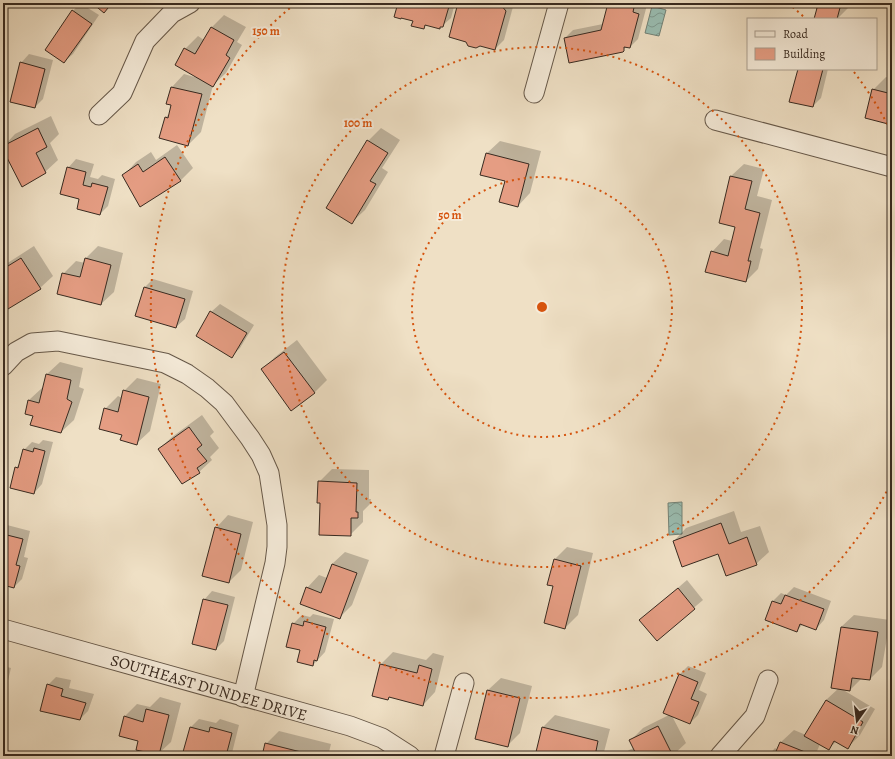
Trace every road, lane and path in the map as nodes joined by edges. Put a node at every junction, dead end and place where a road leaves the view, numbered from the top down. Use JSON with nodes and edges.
{"nodes":[{"id":1,"x":190,"y":3,"type":"edge"},
{"id":2,"x":559,"y":3,"type":"edge"},
{"id":3,"x":534,"y":93,"type":"dead end"},
{"id":4,"x":99,"y":115,"type":"dead end"},
{"id":5,"x":715,"y":120,"type":"dead end"},
{"id":6,"x":892,"y":167,"type":"edge"},
{"id":7,"x":3,"y":366,"type":"edge"},
{"id":8,"x":3,"y":629,"type":"edge"},
{"id":9,"x":768,"y":680,"type":"dead end"},
{"id":10,"x":464,"y":683,"type":"dead end"},
{"id":11,"x":243,"y":697,"type":"junction"},
{"id":12,"x":410,"y":756,"type":"edge"},
{"id":13,"x":444,"y":756,"type":"edge"},
{"id":14,"x":720,"y":756,"type":"edge"}],
"edges":[{"from":1,"to":4,"type":"street"},
{"from":2,"to":3,"type":"street"},
{"from":5,"to":6,"type":"street"},
{"from":7,"to":11,"type":"street"},
{"from":8,"to":11,"type":"street","name":"SOUTHEAST DUNDEE DRIVE"},
{"from":9,"to":14,"type":"street"},
{"from":10,"to":13,"type":"street"},
{"from":11,"to":12,"type":"street","name":"SOUTHEAST DUNDEE DRIVE"}]}
